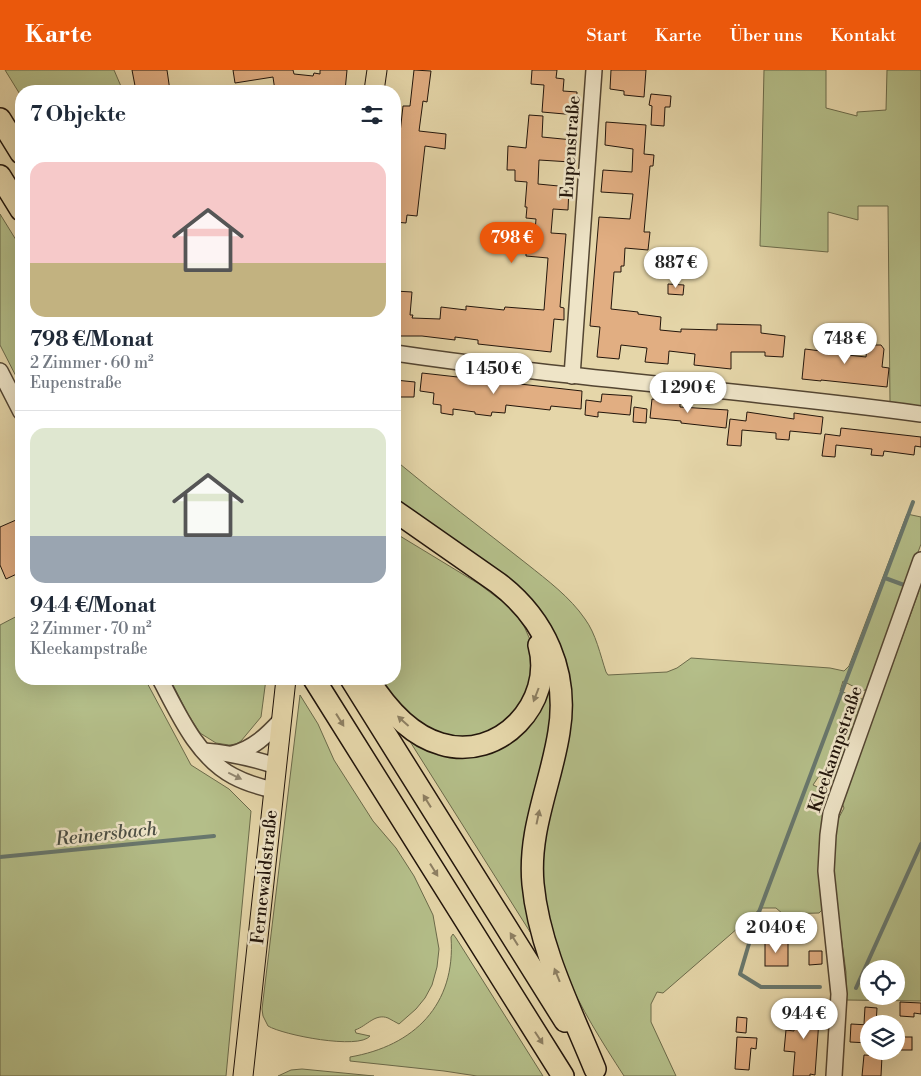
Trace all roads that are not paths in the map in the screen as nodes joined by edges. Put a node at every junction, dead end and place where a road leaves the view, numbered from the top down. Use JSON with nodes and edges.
{"nodes":[{"id":1,"x":377,"y":70,"type":"edge"},
{"id":2,"x":594,"y":70,"type":"edge"},
{"id":3,"x":375,"y":85,"type":"edge"},
{"id":4,"x":0,"y":119,"type":"edge"},
{"id":5,"x":15,"y":143,"type":"edge"},
{"id":6,"x":0,"y":176,"type":"edge"},
{"id":7,"x":15,"y":200,"type":"edge"},
{"id":8,"x":401,"y":354,"type":"edge"},
{"id":9,"x":0,"y":371,"type":"edge"},
{"id":10,"x":572,"y":376,"type":"junction"},
{"id":11,"x":15,"y":400,"type":"edge"},
{"id":12,"x":921,"y":414,"type":"edge"},
{"id":13,"x":401,"y":515,"type":"edge"},
{"id":14,"x":401,"y":531,"type":"edge"},
{"id":15,"x":921,"y":560,"type":"edge"},
{"id":16,"x":163,"y":685,"type":"edge"},
{"id":17,"x":285,"y":685,"type":"edge"},
{"id":18,"x":318,"y":685,"type":"edge"},
{"id":19,"x":355,"y":685,"type":"edge"},
{"id":20,"x":372,"y":685,"type":"edge"},
{"id":21,"x":281,"y":720,"type":"junction"},
{"id":22,"x":204,"y":751,"type":"junction"},
{"id":23,"x":232,"y":754,"type":"junction"},
{"id":24,"x":276,"y":766,"type":"junction"},
{"id":25,"x":273,"y":790,"type":"junction"},
{"id":26,"x":597,"y":1073,"type":"edge"},
{"id":27,"x":243,"y":1076,"type":"edge"},
{"id":28,"x":563,"y":1076,"type":"edge"},
{"id":29,"x":834,"y":1076,"type":"edge"}],
"edges":[{"from":1,"to":3,"type":"main road"},
{"from":2,"to":10,"type":"street","name":"Eupenstraße"},
{"from":4,"to":5,"type":"highway"},
{"from":6,"to":7,"type":"highway"},
{"from":8,"to":10,"type":"street"},
{"from":9,"to":11,"type":"street"},
{"from":10,"to":12,"type":"street"},
{"from":26,"to":13,"type":"highway","one_way":true},
{"from":14,"to":20,"type":"highway","one_way":true},
{"from":15,"to":29,"type":"street","name":"Kleekampstraße"},
{"from":16,"to":22,"type":"street"},
{"from":17,"to":21,"type":"main road","name":"Fernewaldstraße"},
{"from":18,"to":28,"type":"highway","one_way":true},
{"from":26,"to":19,"type":"highway","one_way":true},
{"from":21,"to":23,"type":"street"},
{"from":21,"to":24,"type":"main road","name":"Fernewaldstraße"},
{"from":22,"to":23,"type":"street"},
{"from":22,"to":25,"type":"street","one_way":true},
{"from":23,"to":24,"type":"street"},
{"from":24,"to":25,"type":"main road","name":"Fernewaldstraße"},
{"from":25,"to":27,"type":"main road","name":"Fernewaldstraße"}]}
